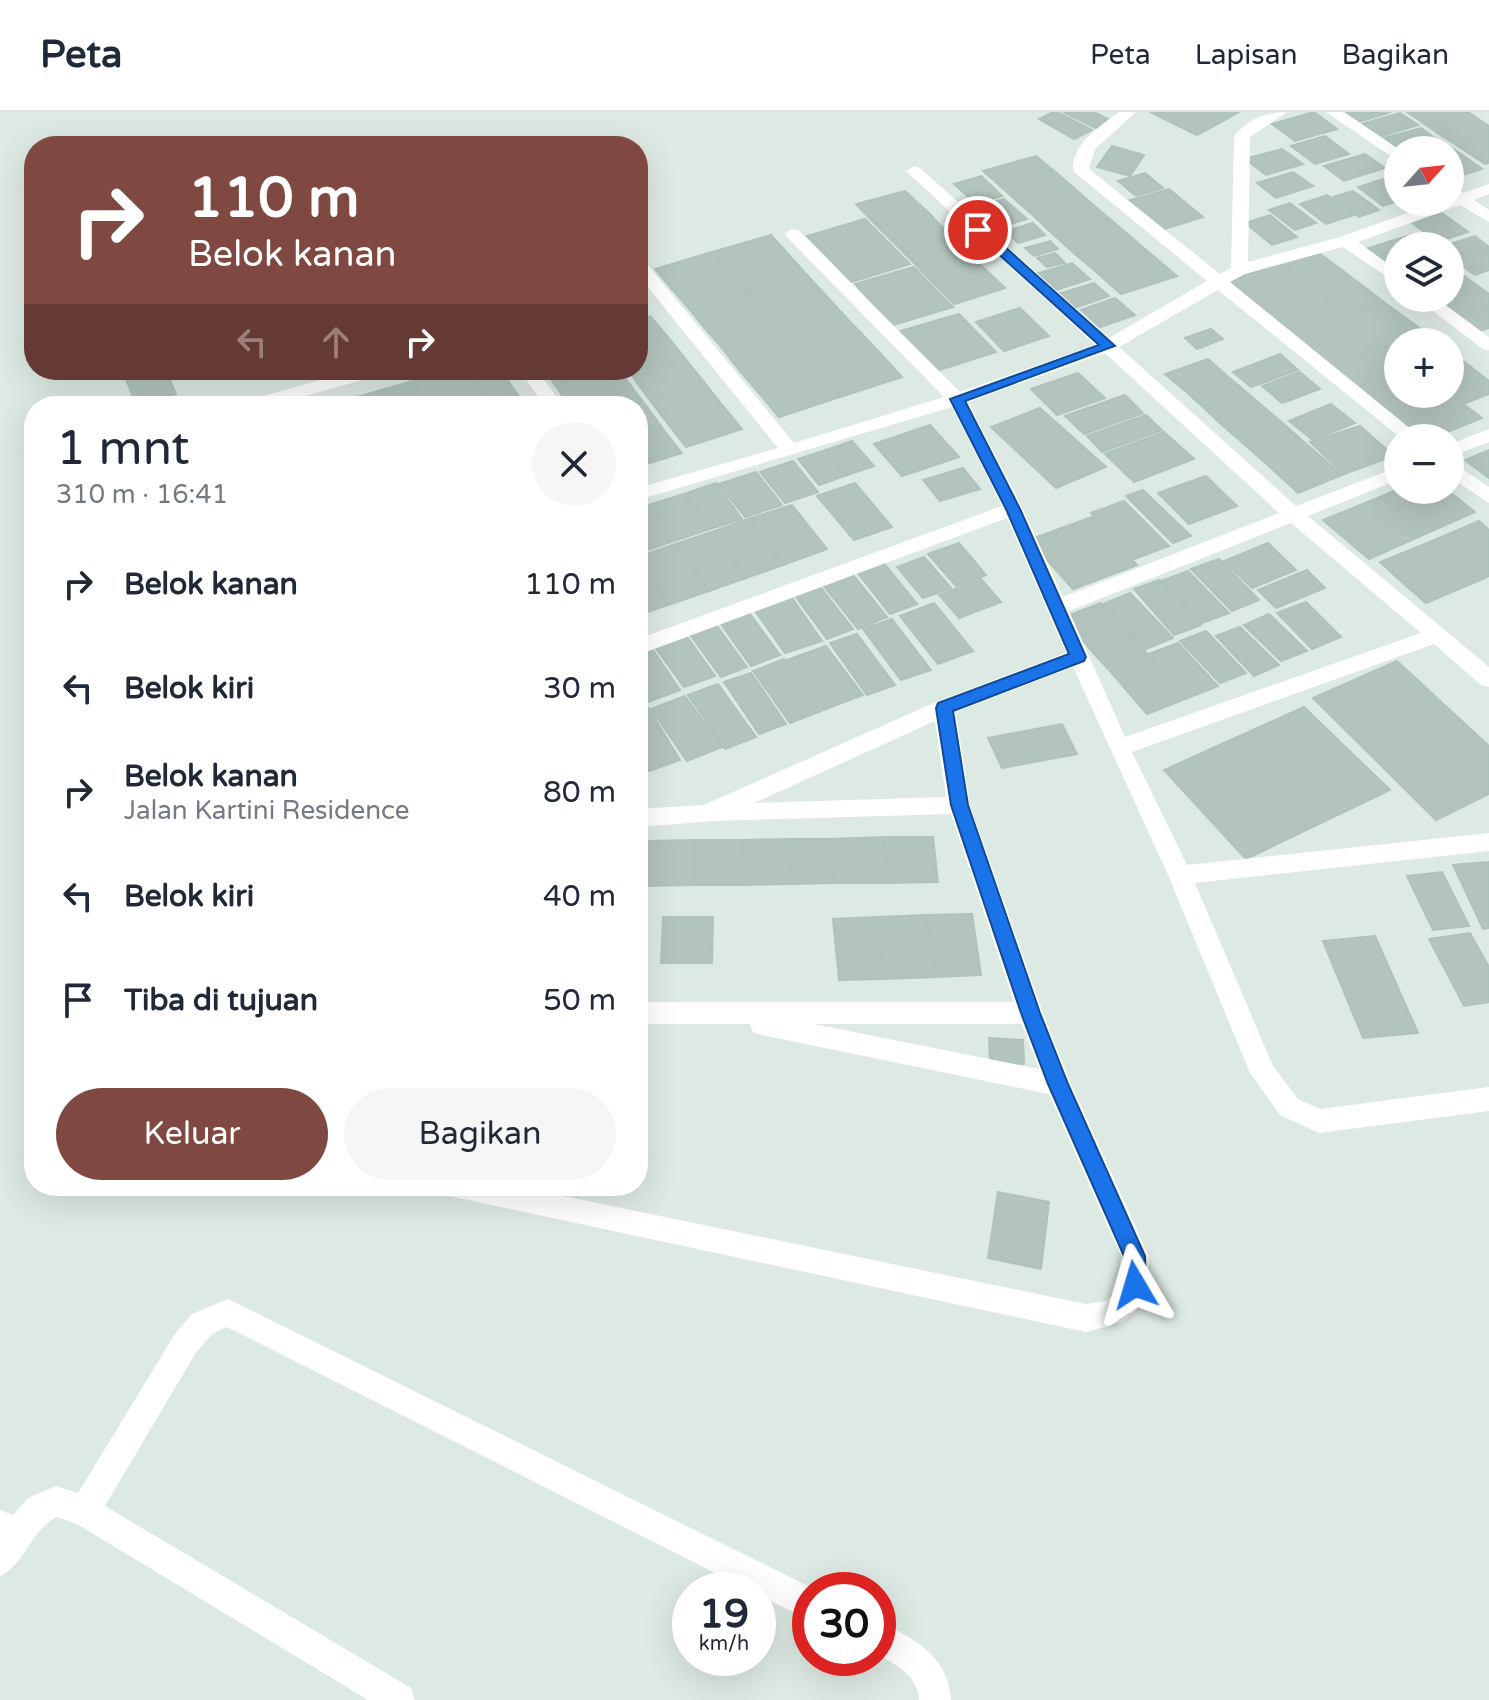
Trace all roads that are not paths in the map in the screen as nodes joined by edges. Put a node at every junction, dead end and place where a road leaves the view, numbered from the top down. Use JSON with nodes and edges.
{"nodes":[{"id":1,"x":1128,"y":112,"type":"edge"},
{"id":2,"x":1279,"y":112,"type":"edge"},
{"id":3,"x":1334,"y":112,"type":"edge"},
{"id":4,"x":1384,"y":146,"type":"edge"},
{"id":5,"x":914,"y":171,"type":"dead end"},
{"id":6,"x":1489,"y":189,"type":"edge"},
{"id":7,"x":1464,"y":194,"type":"edge"},
{"id":8,"x":1464,"y":200,"type":"edge"},
{"id":9,"x":1406,"y":216,"type":"edge"},
{"id":10,"x":1489,"y":217,"type":"edge"},
{"id":11,"x":792,"y":234,"type":"dead end"},
{"id":12,"x":1346,"y":241,"type":"junction"},
{"id":13,"x":1384,"y":269,"type":"edge"},
{"id":14,"x":1239,"y":270,"type":"junction"},
{"id":15,"x":648,"y":277,"type":"edge"},
{"id":16,"x":1219,"y":284,"type":"junction"},
{"id":17,"x":1444,"y":312,"type":"edge"},
{"id":18,"x":1489,"y":345,"type":"edge"},
{"id":19,"x":1108,"y":346,"type":"junction"},
{"id":20,"x":342,"y":380,"type":"edge"},
{"id":21,"x":284,"y":396,"type":"edge"},
{"id":22,"x":957,"y":399,"type":"junction"},
{"id":23,"x":1395,"y":424,"type":"edge"},
{"id":24,"x":1489,"y":435,"type":"edge"},
{"id":25,"x":1464,"y":445,"type":"edge"},
{"id":26,"x":790,"y":451,"type":"junction"},
{"id":27,"x":1464,"y":478,"type":"edge"},
{"id":28,"x":1384,"y":479,"type":"edge"},
{"id":29,"x":648,"y":491,"type":"edge"},
{"id":30,"x":1489,"y":497,"type":"edge"},
{"id":31,"x":1013,"y":509,"type":"junction"},
{"id":32,"x":1295,"y":516,"type":"junction"},
{"id":33,"x":1056,"y":608,"type":"junction"},
{"id":34,"x":1435,"y":636,"type":"junction"},
{"id":35,"x":648,"y":643,"type":"edge"},
{"id":36,"x":1078,"y":657,"type":"junction"},
{"id":37,"x":1489,"y":679,"type":"edge"},
{"id":38,"x":944,"y":708,"type":"junction"},
{"id":39,"x":1119,"y":748,"type":"junction"},
{"id":40,"x":959,"y":805,"type":"junction"},
{"id":41,"x":707,"y":814,"type":"junction"},
{"id":42,"x":648,"y":817,"type":"edge"},
{"id":43,"x":1489,"y":842,"type":"edge"},
{"id":44,"x":1180,"y":875,"type":"junction"},
{"id":45,"x":648,"y":1013,"type":"edge"},
{"id":46,"x":709,"y":1013,"type":"junction"},
{"id":47,"x":1030,"y":1013,"type":"junction"},
{"id":48,"x":1058,"y":1084,"type":"junction"},
{"id":49,"x":1489,"y":1099,"type":"edge"},
{"id":50,"x":503,"y":1196,"type":"edge"},
{"id":51,"x":85,"y":1511,"type":"junction"},
{"id":52,"x":9,"y":1529,"type":"edge"},
{"id":53,"x":0,"y":1560,"type":"edge"},
{"id":54,"x":792,"y":1595,"type":"edge"},
{"id":55,"x":896,"y":1647,"type":"edge"},
{"id":56,"x":399,"y":1700,"type":"edge"},
{"id":57,"x":935,"y":1700,"type":"edge"}],
"edges":[{"from":1,"to":16,"type":"street"},
{"from":2,"to":14,"type":"street"},
{"from":3,"to":4,"type":"street"},
{"from":5,"to":19,"type":"street"},
{"from":6,"to":7,"type":"street"},
{"from":8,"to":10,"type":"street"},
{"from":9,"to":12,"type":"street"},
{"from":11,"to":22,"type":"street"},
{"from":12,"to":13,"type":"street"},
{"from":12,"to":14,"type":"street"},
{"from":14,"to":16,"type":"street"},
{"from":15,"to":26,"type":"street"},
{"from":16,"to":19,"type":"street"},
{"from":16,"to":23,"type":"street"},
{"from":17,"to":18,"type":"street"},
{"from":19,"to":22,"type":"street"},
{"from":19,"to":32,"type":"street"},
{"from":20,"to":21,"type":"street"},
{"from":22,"to":26,"type":"street"},
{"from":22,"to":31,"type":"street"},
{"from":24,"to":25,"type":"street"},
{"from":26,"to":29,"type":"street"},
{"from":27,"to":30,"type":"street"},
{"from":28,"to":32,"type":"street"},
{"from":31,"to":33,"type":"street"},
{"from":31,"to":35,"type":"street"},
{"from":32,"to":33,"type":"street"},
{"from":32,"to":34,"type":"street"},
{"from":33,"to":36,"type":"street"},
{"from":34,"to":37,"type":"street"},
{"from":34,"to":39,"type":"street"},
{"from":36,"to":38,"type":"street"},
{"from":36,"to":39,"type":"street"},
{"from":38,"to":40,"type":"street"},
{"from":38,"to":41,"type":"street"},
{"from":39,"to":44,"type":"street"},
{"from":40,"to":41,"type":"street"},
{"from":40,"to":47,"type":"street"},
{"from":41,"to":42,"type":"street"},
{"from":43,"to":44,"type":"street"},
{"from":44,"to":49,"type":"street"},
{"from":45,"to":46,"type":"street"},
{"from":46,"to":47,"type":"street"},
{"from":46,"to":48,"type":"street"},
{"from":47,"to":48,"type":"street"},
{"from":48,"to":50,"type":"street"},
{"from":51,"to":52,"type":"street"},
{"from":51,"to":54,"type":"street"},
{"from":51,"to":56,"type":"street"},
{"from":52,"to":53,"type":"street"},
{"from":55,"to":57,"type":"street"}]}
